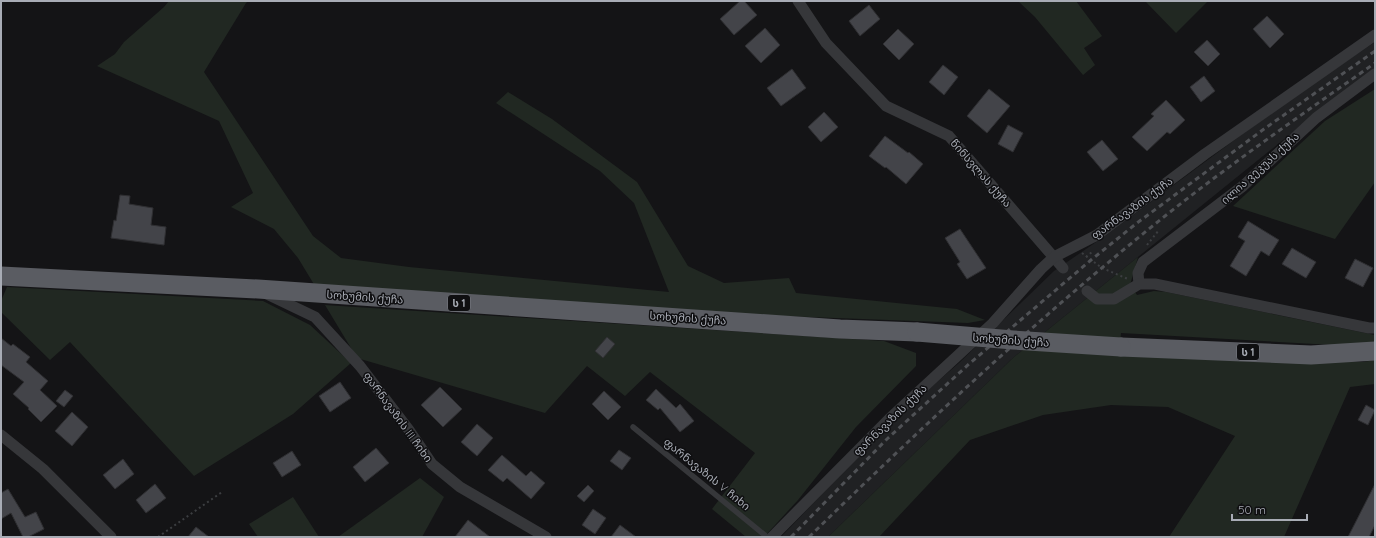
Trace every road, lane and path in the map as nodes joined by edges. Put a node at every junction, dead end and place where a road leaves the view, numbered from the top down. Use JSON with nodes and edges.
{"nodes":[{"id":1,"x":798,"y":1,"type":"edge"},
{"id":2,"x":1375,"y":35,"type":"edge"},
{"id":3,"x":1375,"y":74,"type":"edge"},
{"id":4,"x":1073,"y":247,"type":"junction"},
{"id":5,"x":1092,"y":252,"type":"dead end"},
{"id":6,"x":1086,"y":257,"type":"junction"},
{"id":7,"x":1054,"y":258,"type":"junction"},
{"id":8,"x":1063,"y":268,"type":"dead end"},
{"id":9,"x":1,"y":276,"type":"edge"},
{"id":10,"x":1139,"y":284,"type":"junction"},
{"id":11,"x":258,"y":290,"type":"junction"},
{"id":12,"x":1087,"y":291,"type":"dead end"},
{"id":13,"x":1375,"y":328,"type":"edge"},
{"id":14,"x":1375,"y":351,"type":"edge"},
{"id":15,"x":633,"y":427,"type":"dead end"},
{"id":16,"x":1,"y":435,"type":"edge"},
{"id":17,"x":222,"y":492,"type":"dead end"},
{"id":18,"x":111,"y":537,"type":"edge"},
{"id":19,"x":158,"y":537,"type":"edge"},
{"id":20,"x":546,"y":537,"type":"edge"},
{"id":21,"x":767,"y":537,"type":"edge"},
{"id":22,"x":772,"y":537,"type":"edge"}],
"edges":[{"from":1,"to":7,"type":"street","name":"წინსვლას ქუჩა"},
{"from":2,"to":4,"type":"street","name":"ფარნავაზის ქუჩა"},
{"from":3,"to":10,"type":"street","name":"ილია ვეკუას ქუჩა"},
{"from":4,"to":6,"type":"path"},
{"from":4,"to":7,"type":"street","name":"ფარნავაზის ქუჩა"},
{"from":5,"to":6,"type":"path"},
{"from":6,"to":10,"type":"path"},
{"from":7,"to":8,"type":"street","name":"წინსვლას ქუჩა"},
{"from":7,"to":22,"type":"street","name":"ფარნავაზის ქუჩა"},
{"from":9,"to":11,"type":"highway","name":"სოხუმის ქუჩა","number":"ს 1"},
{"from":10,"to":12,"type":"street"},
{"from":10,"to":13,"type":"street"},
{"from":11,"to":14,"type":"highway","name":"სოხუმის ქუჩა","number":"ს 1","bridge":true},
{"from":11,"to":20,"type":"street","name":"ფარნავაზის III ჩიხი"},
{"from":15,"to":21,"type":"lane","name":"ფარნავაზის V ჩიხი"},
{"from":16,"to":18,"type":"street"},
{"from":17,"to":19,"type":"path"}]}
